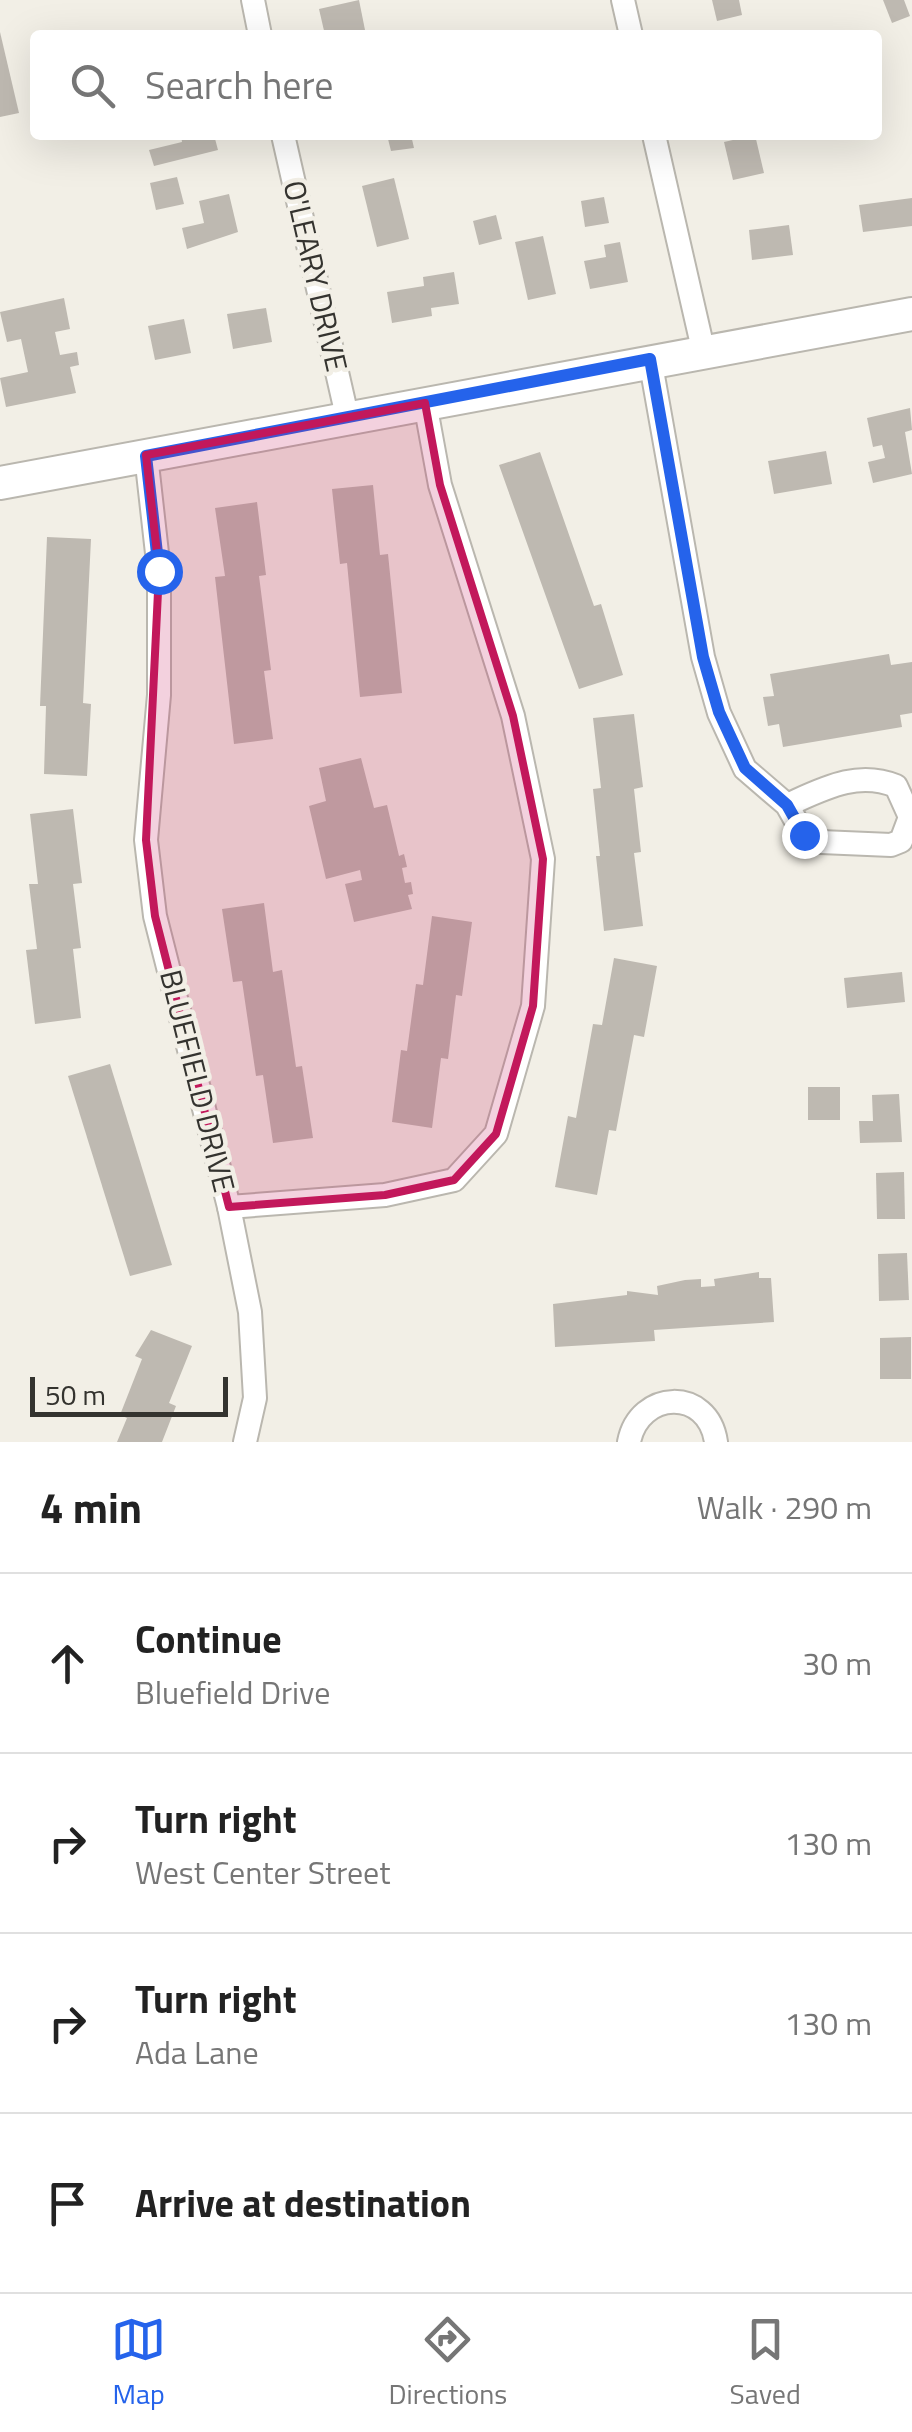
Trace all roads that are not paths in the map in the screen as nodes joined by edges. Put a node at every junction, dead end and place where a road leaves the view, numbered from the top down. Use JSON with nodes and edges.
{"nodes":[{"id":1,"x":252,"y":0,"type":"edge"},
{"id":2,"x":623,"y":0,"type":"edge"},
{"id":3,"x":259,"y":30,"type":"edge"},
{"id":4,"x":630,"y":30,"type":"edge"},
{"id":5,"x":284,"y":140,"type":"edge"},
{"id":6,"x":655,"y":140,"type":"edge"},
{"id":7,"x":912,"y":314,"type":"edge"},
{"id":8,"x":703,"y":349,"type":"junction"},
{"id":9,"x":650,"y":359,"type":"junction"},
{"id":10,"x":425,"y":402,"type":"junction"},
{"id":11,"x":347,"y":416,"type":"junction"},
{"id":12,"x":146,"y":456,"type":"junction"},
{"id":13,"x":0,"y":483,"type":"edge"},
{"id":14,"x":787,"y":805,"type":"junction"},
{"id":15,"x":229,"y":1207,"type":"junction"},
{"id":16,"x":245,"y":1442,"type":"edge"},
{"id":17,"x":629,"y":1442,"type":"edge"},
{"id":18,"x":716,"y":1442,"type":"edge"}],
"edges":[{"from":1,"to":3,"type":"street"},
{"from":2,"to":4,"type":"street"},
{"from":5,"to":11,"type":"street","name":"O'LEARY DRIVE"},
{"from":6,"to":8,"type":"street"},
{"from":7,"to":8,"type":"main road"},
{"from":8,"to":9,"type":"main road"},
{"from":9,"to":10,"type":"main road"},
{"from":9,"to":14,"type":"street"},
{"from":10,"to":11,"type":"main road"},
{"from":10,"to":15,"type":"street","name":"BLUEFIELD DRIVE"},
{"from":11,"to":12,"type":"main road"},
{"from":12,"to":13,"type":"main road"},
{"from":12,"to":15,"type":"street","name":"BLUEFIELD DRIVE"},
{"from":14,"to":14,"type":"street"},
{"from":15,"to":16,"type":"street"},
{"from":17,"to":18,"type":"street"}]}
